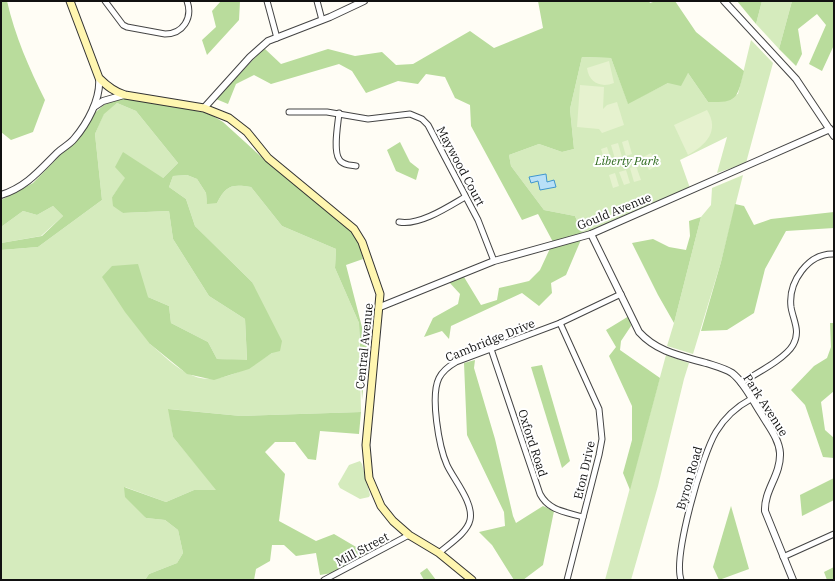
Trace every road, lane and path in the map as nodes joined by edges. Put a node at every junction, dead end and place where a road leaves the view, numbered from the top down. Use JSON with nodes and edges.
{"nodes":[{"id":1,"x":70,"y":1,"type":"edge"},
{"id":2,"x":105,"y":1,"type":"edge"},
{"id":3,"x":187,"y":1,"type":"edge"},
{"id":4,"x":267,"y":1,"type":"edge"},
{"id":5,"x":317,"y":1,"type":"edge"},
{"id":6,"x":364,"y":1,"type":"edge"},
{"id":7,"x":724,"y":1,"type":"edge"},
{"id":8,"x":322,"y":20,"type":"junction"},
{"id":9,"x":277,"y":38,"type":"junction"},
{"id":10,"x":99,"y":78,"type":"junction"},
{"id":11,"x":125,"y":95,"type":"junction"},
{"id":12,"x":204,"y":108,"type":"junction"},
{"id":13,"x":92,"y":109,"type":"junction"},
{"id":14,"x":289,"y":112,"type":"dead end"},
{"id":15,"x":339,"y":113,"type":"junction"},
{"id":16,"x":832,"y":128,"type":"edge"},
{"id":17,"x":834,"y":136,"type":"edge"},
{"id":18,"x":356,"y":166,"type":"dead end"},
{"id":19,"x":1,"y":194,"type":"edge"},
{"id":20,"x":465,"y":198,"type":"junction"},
{"id":21,"x":400,"y":222,"type":"dead end"},
{"id":22,"x":591,"y":234,"type":"junction"},
{"id":23,"x":834,"y":254,"type":"edge"},
{"id":24,"x":494,"y":261,"type":"junction"},
{"id":25,"x":621,"y":294,"type":"junction"},
{"id":26,"x":380,"y":307,"type":"junction"},
{"id":27,"x":560,"y":323,"type":"junction"},
{"id":28,"x":491,"y":349,"type":"junction"},
{"id":29,"x":741,"y":383,"type":"junction"},
{"id":30,"x":751,"y":399,"type":"junction"},
{"id":31,"x":583,"y":517,"type":"junction"},
{"id":32,"x":834,"y":534,"type":"edge"},
{"id":33,"x":409,"y":535,"type":"junction"},
{"id":34,"x":439,"y":553,"type":"junction"},
{"id":35,"x":783,"y":557,"type":"junction"},
{"id":36,"x":324,"y":580,"type":"edge"},
{"id":37,"x":472,"y":580,"type":"edge"},
{"id":38,"x":567,"y":580,"type":"edge"},
{"id":39,"x":681,"y":580,"type":"edge"},
{"id":40,"x":793,"y":580,"type":"edge"}],
"edges":[{"from":1,"to":10,"type":"main road"},
{"from":2,"to":3,"type":"street"},
{"from":4,"to":9,"type":"street"},
{"from":5,"to":8,"type":"street"},
{"from":6,"to":8,"type":"street"},
{"from":7,"to":16,"type":"street"},
{"from":8,"to":9,"type":"street"},
{"from":9,"to":12,"type":"street"},
{"from":10,"to":11,"type":"main road"},
{"from":10,"to":13,"type":"street"},
{"from":11,"to":12,"type":"main road","name":"Central Avenue"},
{"from":11,"to":13,"type":"street"},
{"from":12,"to":26,"type":"main road","name":"Central Avenue"},
{"from":13,"to":19,"type":"street"},
{"from":14,"to":15,"type":"street","name":"Maywood Court"},
{"from":15,"to":18,"type":"street"},
{"from":15,"to":20,"type":"street","name":"Maywood Court"},
{"from":16,"to":17,"type":"street"},
{"from":16,"to":22,"type":"street","name":"Gould Avenue"},
{"from":20,"to":21,"type":"street"},
{"from":20,"to":24,"type":"street","name":"Maywood Court"},
{"from":22,"to":24,"type":"street","name":"Gould Avenue"},
{"from":22,"to":25,"type":"street","name":"Park Avenue"},
{"from":23,"to":29,"type":"street"},
{"from":24,"to":26,"type":"street","name":"Gould Avenue"},
{"from":25,"to":27,"type":"street","name":"Cambridge Drive"},
{"from":25,"to":29,"type":"street","name":"Park Avenue"},
{"from":26,"to":33,"type":"main road","name":"Central Avenue"},
{"from":27,"to":28,"type":"street","name":"Cambridge Drive"},
{"from":27,"to":31,"type":"street","name":"Eton Drive"},
{"from":28,"to":31,"type":"street","name":"Oxford Road"},
{"from":28,"to":34,"type":"street","name":"Cambridge Drive"},
{"from":29,"to":30,"type":"street","name":"Park Avenue"},
{"from":30,"to":35,"type":"street","name":"Park Avenue"},
{"from":30,"to":39,"type":"street","name":"Byron Road"},
{"from":31,"to":38,"type":"street","name":"Eton Drive"},
{"from":32,"to":35,"type":"street"},
{"from":33,"to":34,"type":"main road","name":"Central Avenue"},
{"from":33,"to":36,"type":"street","name":"Mill Street"},
{"from":34,"to":37,"type":"main road","name":"Central Avenue"},
{"from":35,"to":40,"type":"street","name":"Park Avenue"}]}
